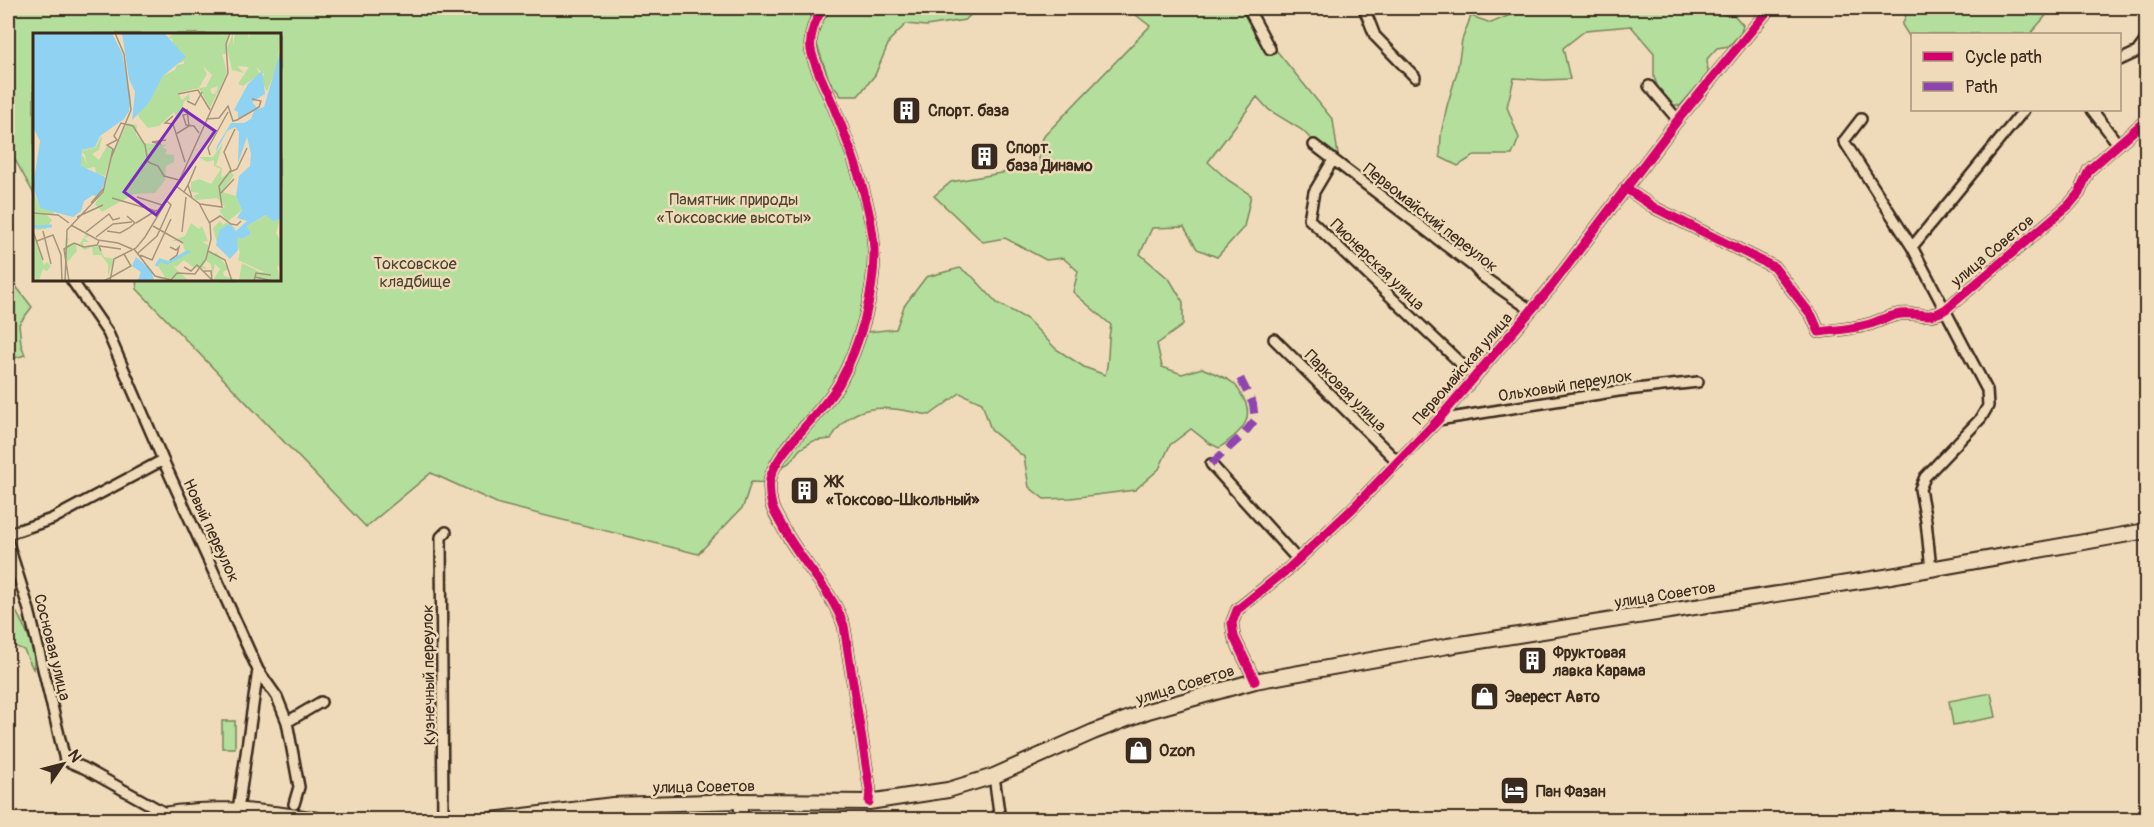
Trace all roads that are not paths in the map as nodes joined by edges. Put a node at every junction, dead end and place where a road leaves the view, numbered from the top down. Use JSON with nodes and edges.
{"nodes":[{"id":1,"x":824,"y":8,"type":"edge"},
{"id":2,"x":1248,"y":8,"type":"edge"},
{"id":3,"x":1364,"y":8,"type":"edge"},
{"id":4,"x":1763,"y":8,"type":"edge"},
{"id":5,"x":2146,"y":40,"type":"edge"},
{"id":6,"x":1270,"y":48,"type":"dead end"},
{"id":7,"x":2121,"y":60,"type":"edge"},
{"id":8,"x":1415,"y":77,"type":"dead end"},
{"id":9,"x":1649,"y":86,"type":"dead end"},
{"id":10,"x":2023,"y":111,"type":"edge"},
{"id":11,"x":2093,"y":111,"type":"edge"},
{"id":12,"x":1861,"y":119,"type":"dead end"},
{"id":13,"x":1678,"y":120,"type":"junction"},
{"id":14,"x":2146,"y":120,"type":"edge"},
{"id":15,"x":2118,"y":144,"type":"junction"},
{"id":16,"x":1314,"y":145,"type":"dead end"},
{"id":17,"x":1333,"y":160,"type":"junction"},
{"id":18,"x":1626,"y":188,"type":"junction"},
{"id":19,"x":1912,"y":247,"type":"junction"},
{"id":20,"x":72,"y":280,"type":"edge"},
{"id":21,"x":1946,"y":309,"type":"junction"},
{"id":22,"x":1531,"y":310,"type":"junction"},
{"id":23,"x":1274,"y":339,"type":"dead end"},
{"id":24,"x":1474,"y":376,"type":"junction"},
{"id":25,"x":1698,"y":382,"type":"dead end"},
{"id":26,"x":1438,"y":420,"type":"junction"},
{"id":27,"x":163,"y":460,"type":"junction"},
{"id":28,"x":1398,"y":462,"type":"junction"},
{"id":29,"x":1211,"y":464,"type":"dead end"},
{"id":30,"x":2146,"y":531,"type":"edge"},
{"id":31,"x":446,"y":532,"type":"dead end"},
{"id":32,"x":8,"y":534,"type":"edge"},
{"id":33,"x":8,"y":543,"type":"edge"},
{"id":34,"x":1298,"y":560,"type":"junction"},
{"id":35,"x":1931,"y":569,"type":"junction"},
{"id":36,"x":258,"y":670,"type":"junction"},
{"id":37,"x":1255,"y":681,"type":"junction"},
{"id":38,"x":321,"y":702,"type":"dead end"},
{"id":39,"x":287,"y":722,"type":"junction"},
{"id":40,"x":994,"y":776,"type":"junction"},
{"id":41,"x":741,"y":801,"type":"junction"},
{"id":42,"x":869,"y":802,"type":"junction"},
{"id":43,"x":294,"y":804,"type":"dead end"},
{"id":44,"x":238,"y":810,"type":"junction"},
{"id":45,"x":165,"y":813,"type":"junction"},
{"id":46,"x":138,"y":819,"type":"edge"},
{"id":47,"x":317,"y":819,"type":"edge"},
{"id":48,"x":443,"y":819,"type":"edge"},
{"id":49,"x":492,"y":819,"type":"edge"},
{"id":50,"x":741,"y":819,"type":"edge"},
{"id":51,"x":1000,"y":819,"type":"edge"}],
"edges":[{"from":1,"to":42,"type":"street"},
{"from":2,"to":6,"type":"street"},
{"from":3,"to":8,"type":"street"},
{"from":4,"to":13,"type":"street","name":"Первомайская улица"},
{"from":5,"to":7,"type":"street"},
{"from":9,"to":13,"type":"street"},
{"from":10,"to":19,"type":"street"},
{"from":11,"to":15,"type":"street"},
{"from":12,"to":19,"type":"street","name":"улица Советов"},
{"from":13,"to":18,"type":"street","name":"Первомайская улица"},
{"from":14,"to":15,"type":"street","name":"улица Советов"},
{"from":15,"to":21,"type":"street","name":"улица Советов"},
{"from":16,"to":17,"type":"street","name":"Первомайский переулок"},
{"from":17,"to":22,"type":"street","name":"Первомайский переулок"},
{"from":17,"to":24,"type":"street","name":"Пионерская улица"},
{"from":18,"to":21,"type":"street","name":"улица Советов"},
{"from":18,"to":22,"type":"street","name":"Первомайская улица"},
{"from":19,"to":21,"type":"street","name":"улица Советов"},
{"from":20,"to":27,"type":"street","name":"Новый переулок"},
{"from":21,"to":35,"type":"street","name":"улица Советов"},
{"from":22,"to":24,"type":"street","name":"Первомайская улица"},
{"from":23,"to":28,"type":"street","name":"Парковая улица"},
{"from":24,"to":26,"type":"street","name":"Первомайская улица"},
{"from":25,"to":26,"type":"street","name":"Ольховый переулок"},
{"from":26,"to":28,"type":"street","name":"Первомайская улица"},
{"from":27,"to":32,"type":"street"},
{"from":27,"to":36,"type":"street","name":"Новый переулок"},
{"from":28,"to":34,"type":"street","name":"Первомайская улица"},
{"from":29,"to":34,"type":"street"},
{"from":30,"to":35,"type":"main road","name":"улица Советов"},
{"from":31,"to":48,"type":"street","name":"Кузнечный переулок"},
{"from":33,"to":45,"type":"street","name":"Сосновая улица"},
{"from":34,"to":37,"type":"street","name":"Первомайская улица"},
{"from":35,"to":37,"type":"main road","name":"улица Советов"},
{"from":36,"to":39,"type":"street","name":"Новый переулок"},
{"from":36,"to":44,"type":"street"},
{"from":37,"to":40,"type":"main road","name":"улица Советов"},
{"from":38,"to":39,"type":"street"},
{"from":39,"to":43,"type":"street","name":"Новый переулок"},
{"from":40,"to":42,"type":"main road","name":"улица Советов"},
{"from":40,"to":51,"type":"street"},
{"from":41,"to":42,"type":"main road","name":"улица Советов"},
{"from":41,"to":49,"type":"main road","name":"улица Советов"},
{"from":41,"to":50,"type":"street"},
{"from":44,"to":45,"type":"main road"},
{"from":44,"to":47,"type":"main road"},
{"from":45,"to":46,"type":"main road"}]}
